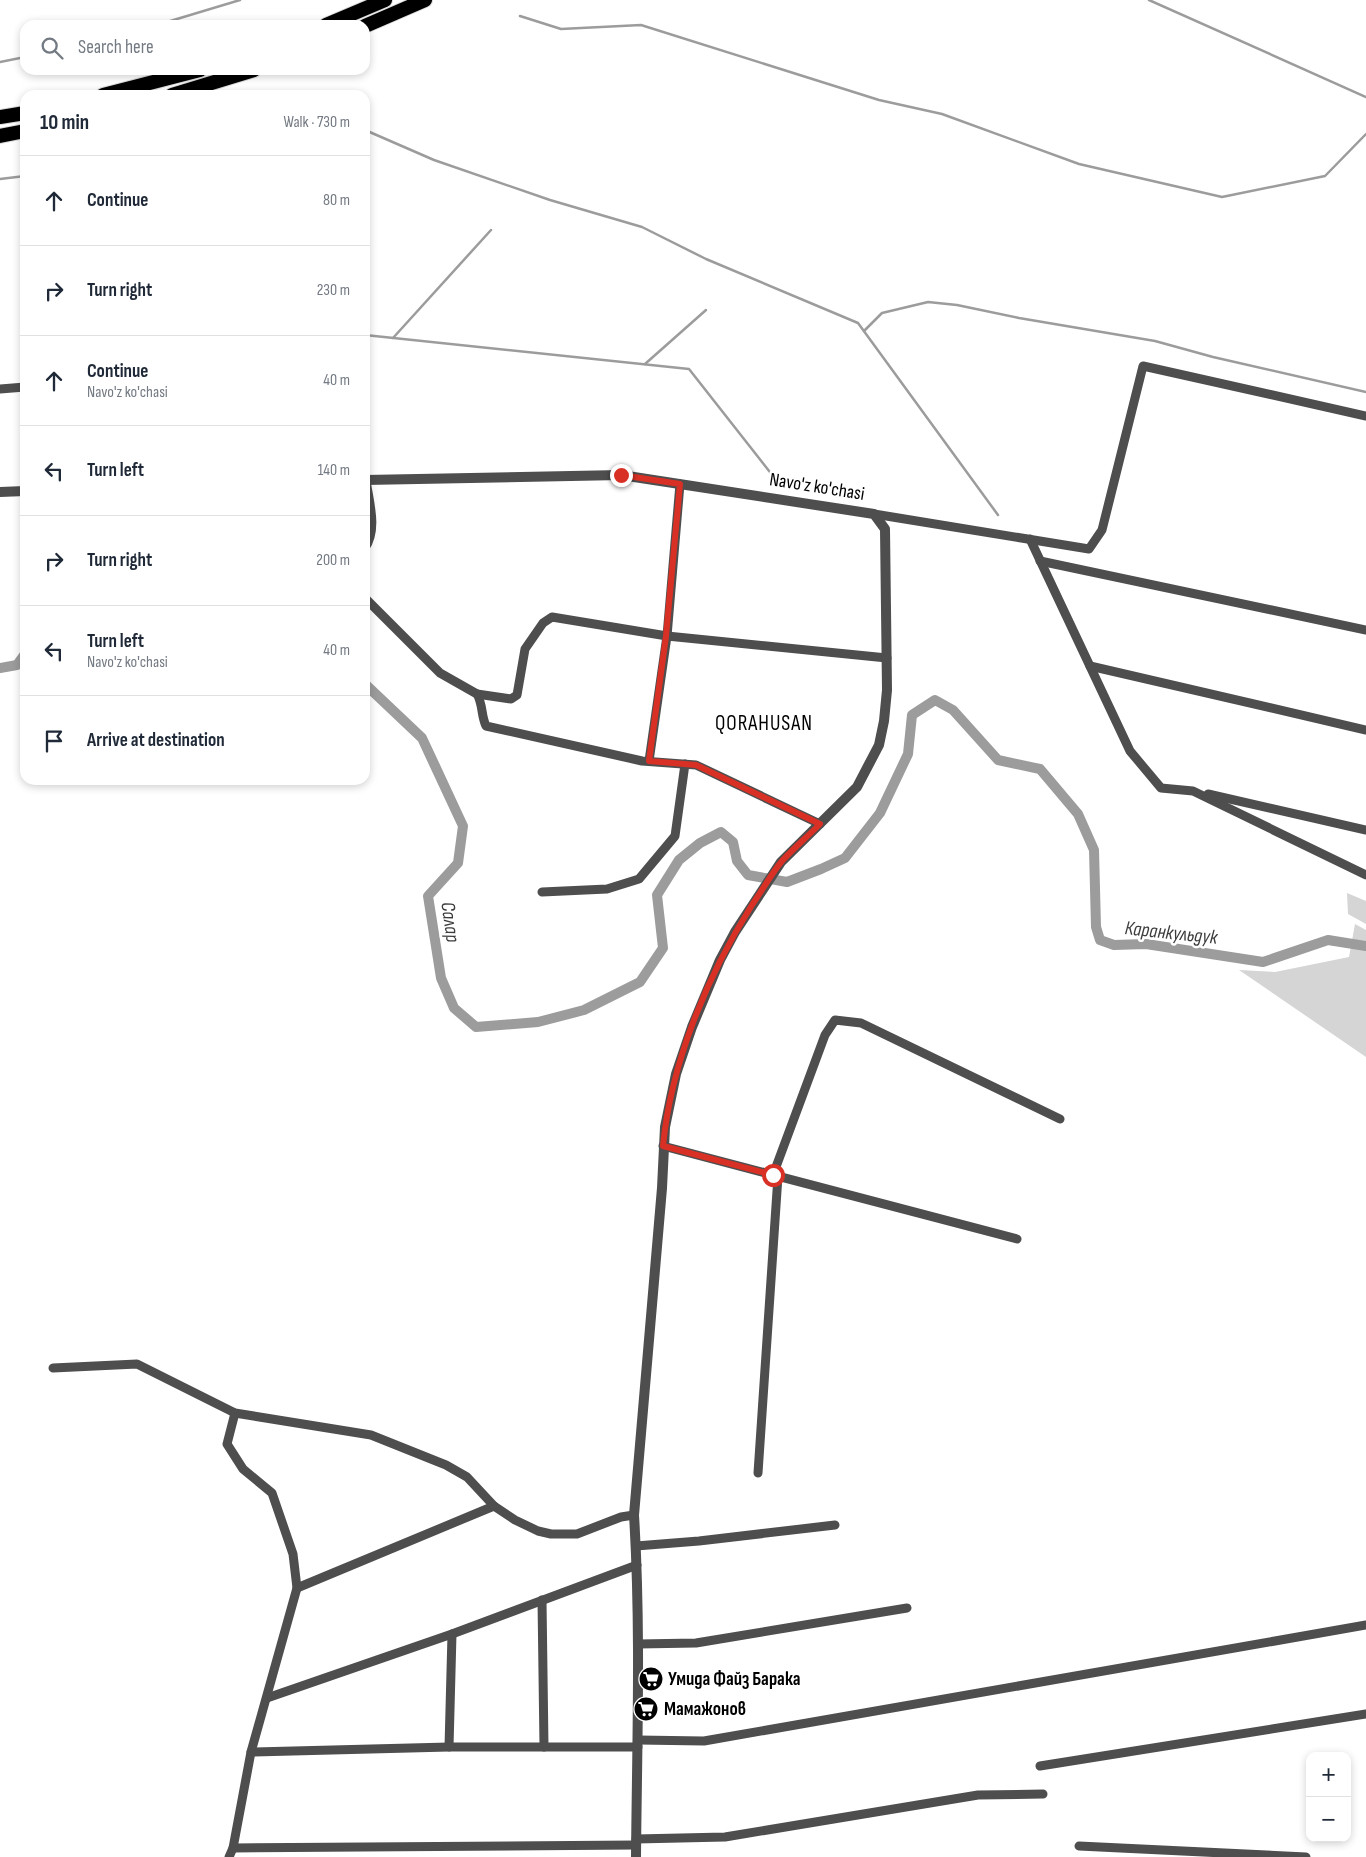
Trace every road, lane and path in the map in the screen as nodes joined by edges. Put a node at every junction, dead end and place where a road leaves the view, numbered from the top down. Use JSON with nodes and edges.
{"nodes":[{"id":1,"x":385,"y":0,"type":"edge"},
{"id":2,"x":425,"y":0,"type":"edge"},
{"id":3,"x":338,"y":20,"type":"edge"},
{"id":4,"x":370,"y":24,"type":"edge"},
{"id":5,"x":181,"y":75,"type":"edge"},
{"id":6,"x":239,"y":75,"type":"edge"},
{"id":7,"x":122,"y":90,"type":"edge"},
{"id":8,"x":196,"y":90,"type":"edge"},
{"id":9,"x":20,"y":114,"type":"edge"},
{"id":10,"x":0,"y":118,"type":"edge"},
{"id":11,"x":20,"y":132,"type":"edge"},
{"id":12,"x":0,"y":136,"type":"edge"},
{"id":13,"x":20,"y":387,"type":"edge"},
{"id":14,"x":0,"y":389,"type":"edge"},
{"id":15,"x":1366,"y":416,"type":"edge"},
{"id":16,"x":370,"y":480,"type":"edge"},
{"id":17,"x":680,"y":484,"type":"junction"},
{"id":18,"x":20,"y":491,"type":"edge"},
{"id":19,"x":0,"y":492,"type":"edge"},
{"id":20,"x":370,"y":513,"type":"edge"},
{"id":21,"x":874,"y":514,"type":"junction"},
{"id":22,"x":900,"y":518,"type":"junction"},
{"id":23,"x":885,"y":529,"type":"junction"},
{"id":24,"x":1030,"y":539,"type":"junction"},
{"id":25,"x":370,"y":540,"type":"edge"},
{"id":26,"x":1040,"y":561,"type":"junction"},
{"id":27,"x":370,"y":603,"type":"edge"},
{"id":28,"x":1366,"y":630,"type":"edge"},
{"id":29,"x":666,"y":636,"type":"junction"},
{"id":30,"x":887,"y":658,"type":"junction"},
{"id":31,"x":1090,"y":666,"type":"junction"},
{"id":32,"x":477,"y":694,"type":"junction"},
{"id":33,"x":1366,"y":730,"type":"edge"},
{"id":34,"x":649,"y":761,"type":"junction"},
{"id":35,"x":685,"y":764,"type":"junction"},
{"id":36,"x":1193,"y":791,"type":"junction"},
{"id":37,"x":820,"y":824,"type":"junction"},
{"id":38,"x":1366,"y":830,"type":"edge"},
{"id":39,"x":1366,"y":875,"type":"edge"},
{"id":40,"x":542,"y":892,"type":"dead end"},
{"id":41,"x":1060,"y":1119,"type":"dead end"},
{"id":42,"x":663,"y":1146,"type":"junction"},
{"id":43,"x":775,"y":1175,"type":"junction"},
{"id":44,"x":1017,"y":1239,"type":"dead end"},
{"id":45,"x":53,"y":1368,"type":"dead end"},
{"id":46,"x":235,"y":1412,"type":"junction"},
{"id":47,"x":758,"y":1473,"type":"dead end"},
{"id":48,"x":494,"y":1506,"type":"junction"},
{"id":49,"x":634,"y":1515,"type":"junction"},
{"id":50,"x":835,"y":1525,"type":"dead end"},
{"id":51,"x":636,"y":1546,"type":"junction"},
{"id":52,"x":637,"y":1565,"type":"junction"},
{"id":53,"x":297,"y":1588,"type":"junction"},
{"id":54,"x":542,"y":1600,"type":"junction"},
{"id":55,"x":907,"y":1608,"type":"dead end"},
{"id":56,"x":1366,"y":1624,"type":"edge"},
{"id":57,"x":452,"y":1634,"type":"junction"},
{"id":58,"x":638,"y":1644,"type":"junction"},
{"id":59,"x":267,"y":1698,"type":"junction"},
{"id":60,"x":1366,"y":1714,"type":"edge"},
{"id":61,"x":638,"y":1744,"type":"junction"},
{"id":62,"x":449,"y":1747,"type":"junction"},
{"id":63,"x":544,"y":1747,"type":"junction"},
{"id":64,"x":251,"y":1752,"type":"junction"},
{"id":65,"x":1040,"y":1766,"type":"dead end"},
{"id":66,"x":1043,"y":1794,"type":"dead end"},
{"id":67,"x":636,"y":1842,"type":"junction"},
{"id":68,"x":1078,"y":1846,"type":"dead end"},
{"id":69,"x":231,"y":1853,"type":"edge"},
{"id":70,"x":636,"y":1857,"type":"edge"},
{"id":71,"x":1306,"y":1857,"type":"edge"}],
"edges":[{"from":1,"to":3,"type":"highway"},
{"from":2,"to":4,"type":"highway"},
{"from":5,"to":7,"type":"highway"},
{"from":6,"to":8,"type":"highway"},
{"from":9,"to":10,"type":"highway"},
{"from":11,"to":12,"type":"highway"},
{"from":13,"to":14,"type":"street"},
{"from":15,"to":24,"type":"street"},
{"from":16,"to":17,"type":"street","name":"Navo'z ko'chasi"},
{"from":17,"to":21,"type":"street","name":"Navo'z ko'chasi"},
{"from":17,"to":29,"type":"street"},
{"from":18,"to":19,"type":"street"},
{"from":20,"to":25,"type":"street"},
{"from":21,"to":22,"type":"street"},
{"from":21,"to":23,"type":"street","name":"Navo'z ko'chasi"},
{"from":22,"to":23,"type":"street"},
{"from":22,"to":24,"type":"street"},
{"from":23,"to":30,"type":"street"},
{"from":24,"to":26,"type":"street"},
{"from":26,"to":28,"type":"street"},
{"from":26,"to":31,"type":"street"},
{"from":27,"to":32,"type":"street"},
{"from":29,"to":30,"type":"street"},
{"from":29,"to":32,"type":"street"},
{"from":29,"to":34,"type":"street"},
{"from":30,"to":37,"type":"street"},
{"from":31,"to":33,"type":"street"},
{"from":31,"to":36,"type":"street"},
{"from":32,"to":34,"type":"street"},
{"from":34,"to":35,"type":"street"},
{"from":35,"to":37,"type":"street"},
{"from":35,"to":40,"type":"street"},
{"from":36,"to":38,"type":"street"},
{"from":36,"to":39,"type":"street"},
{"from":37,"to":42,"type":"street"},
{"from":41,"to":43,"type":"street"},
{"from":42,"to":43,"type":"street"},
{"from":42,"to":49,"type":"street"},
{"from":43,"to":44,"type":"street"},
{"from":43,"to":47,"type":"street"},
{"from":45,"to":46,"type":"street"},
{"from":46,"to":48,"type":"street"},
{"from":46,"to":53,"type":"street"},
{"from":48,"to":49,"type":"street"},
{"from":48,"to":53,"type":"street"},
{"from":49,"to":51,"type":"street"},
{"from":50,"to":51,"type":"street"},
{"from":51,"to":52,"type":"street"},
{"from":52,"to":54,"type":"street"},
{"from":52,"to":58,"type":"street"},
{"from":53,"to":59,"type":"street"},
{"from":54,"to":57,"type":"street"},
{"from":54,"to":63,"type":"street"},
{"from":55,"to":58,"type":"street"},
{"from":56,"to":61,"type":"street"},
{"from":57,"to":59,"type":"street"},
{"from":57,"to":62,"type":"street"},
{"from":58,"to":61,"type":"street"},
{"from":59,"to":64,"type":"street"},
{"from":60,"to":65,"type":"street"},
{"from":61,"to":63,"type":"street"},
{"from":61,"to":67,"type":"street"},
{"from":62,"to":63,"type":"street"},
{"from":62,"to":64,"type":"street"},
{"from":64,"to":69,"type":"street"},
{"from":66,"to":67,"type":"street"},
{"from":67,"to":69,"type":"street"},
{"from":67,"to":70,"type":"street"},
{"from":68,"to":71,"type":"street"}]}
